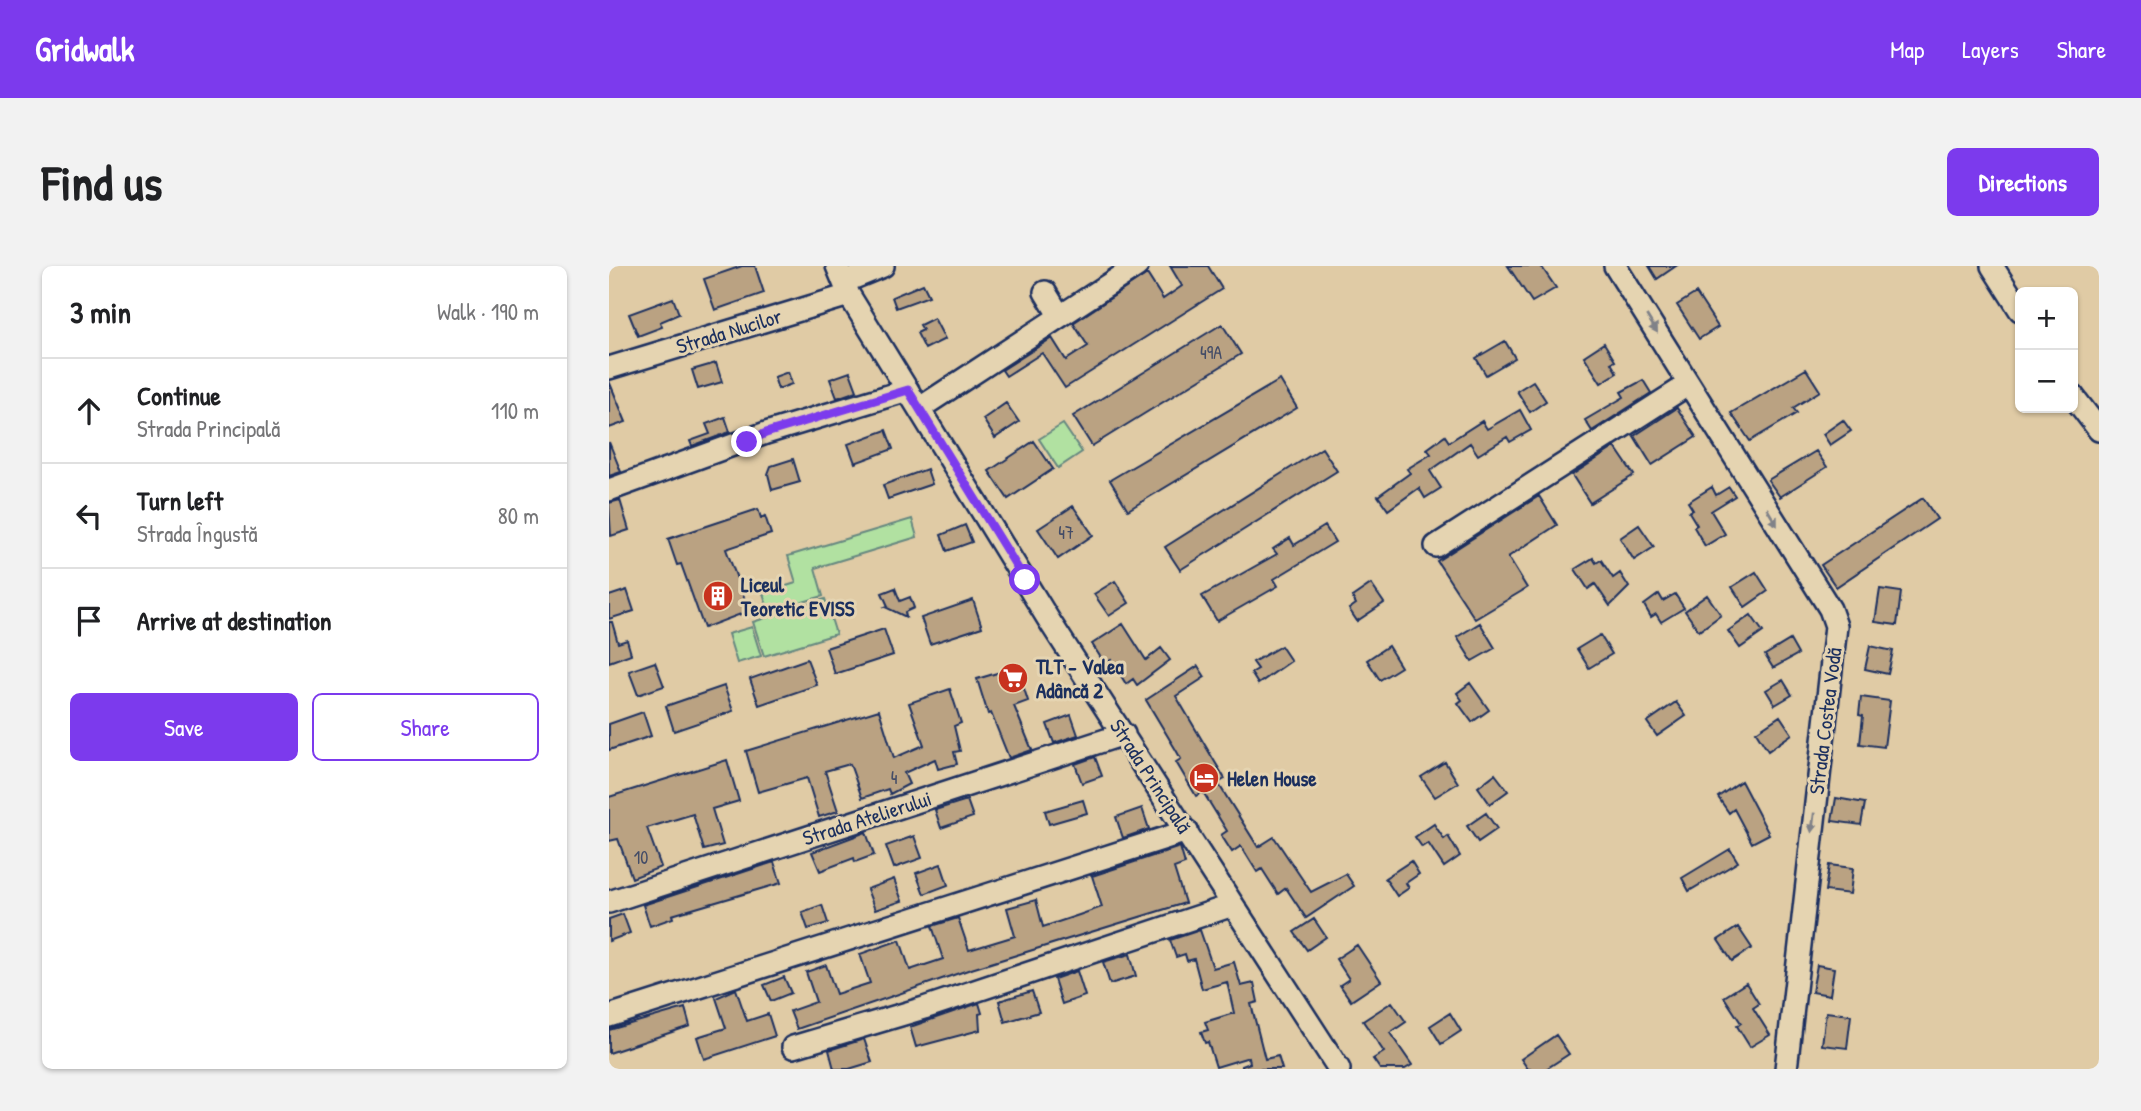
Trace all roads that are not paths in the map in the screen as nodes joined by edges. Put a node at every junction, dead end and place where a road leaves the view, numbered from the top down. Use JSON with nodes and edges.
{"nodes":[{"id":1,"x":883,"y":266,"type":"edge"},
{"id":2,"x":1137,"y":266,"type":"edge"},
{"id":3,"x":1615,"y":266,"type":"edge"},
{"id":4,"x":1992,"y":266,"type":"edge"},
{"id":5,"x":843,"y":281,"type":"edge"},
{"id":6,"x":1045,"y":292,"type":"dead end"},
{"id":7,"x":2015,"y":302,"type":"edge"},
{"id":8,"x":1059,"y":315,"type":"junction"},
{"id":9,"x":609,"y":368,"type":"edge"},
{"id":10,"x":1689,"y":384,"type":"junction"},
{"id":11,"x":908,"y":390,"type":"junction"},
{"id":12,"x":2078,"y":403,"type":"edge"},
{"id":13,"x":921,"y":408,"type":"junction"},
{"id":14,"x":2099,"y":430,"type":"edge"},
{"id":15,"x":609,"y":491,"type":"edge"},
{"id":16,"x":1436,"y":545,"type":"dead end"},
{"id":17,"x":1124,"y":734,"type":"junction"},
{"id":18,"x":1187,"y":831,"type":"junction"},
{"id":19,"x":609,"y":902,"type":"edge"},
{"id":20,"x":1233,"y":905,"type":"junction"},
{"id":21,"x":609,"y":1016,"type":"edge"},
{"id":22,"x":793,"y":1047,"type":"dead end"},
{"id":23,"x":1339,"y":1069,"type":"edge"},
{"id":24,"x":1786,"y":1069,"type":"edge"}],
"edges":[{"from":1,"to":5,"type":"street","name":"Strada Nucilor"},
{"from":2,"to":8,"type":"street"},
{"from":3,"to":10,"type":"street","name":"Strada Costea Vodă","one_way":true},
{"from":4,"to":7,"type":"street"},
{"from":5,"to":9,"type":"street","name":"Strada Nucilor"},
{"from":5,"to":11,"type":"street","name":"Strada Principală"},
{"from":6,"to":8,"type":"street"},
{"from":8,"to":13,"type":"street"},
{"from":10,"to":16,"type":"street"},
{"from":10,"to":24,"type":"street","name":"Strada Costea Vodă","one_way":true},
{"from":11,"to":13,"type":"street","name":"Strada Principală"},
{"from":11,"to":15,"type":"street"},
{"from":12,"to":14,"type":"street"},
{"from":13,"to":17,"type":"street","name":"Strada Principală"},
{"from":17,"to":18,"type":"street","name":"Strada Principală"},
{"from":17,"to":19,"type":"street","name":"Strada Atelierului"},
{"from":18,"to":20,"type":"street","name":"Strada Principală"},
{"from":18,"to":21,"type":"street"},
{"from":20,"to":22,"type":"street"},
{"from":20,"to":23,"type":"street","name":"Strada Principală"}]}
